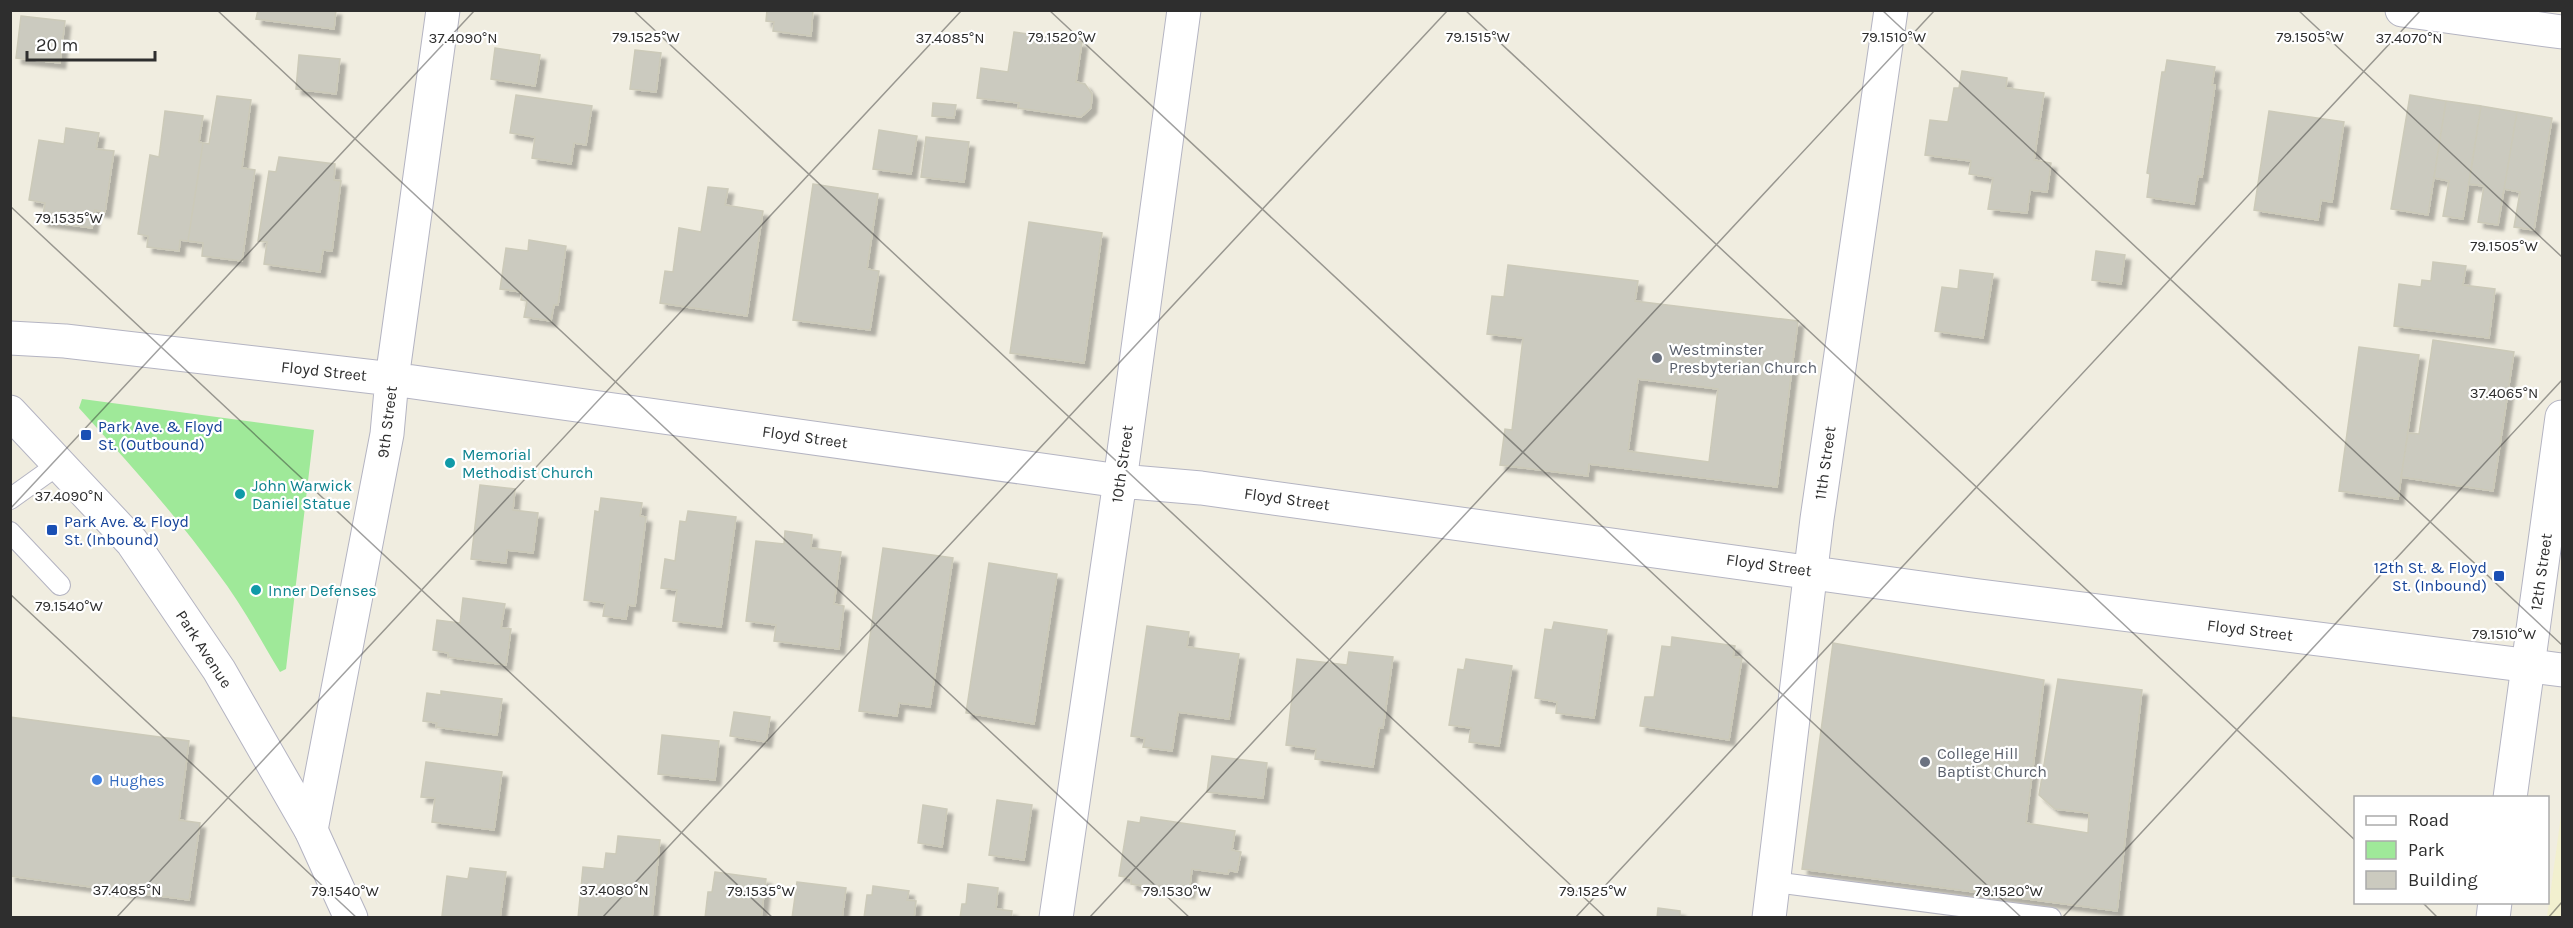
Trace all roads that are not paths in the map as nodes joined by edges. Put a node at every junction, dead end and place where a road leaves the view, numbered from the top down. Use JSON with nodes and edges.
{"nodes":[{"id":1,"x":443,"y":10,"type":"edge"},
{"id":2,"x":1184,"y":10,"type":"edge"},
{"id":3,"x":1891,"y":10,"type":"edge"},
{"id":4,"x":2402,"y":10,"type":"edge"},
{"id":5,"x":2562,"y":32,"type":"edge"},
{"id":6,"x":10,"y":338,"type":"edge"},
{"id":7,"x":392,"y":379,"type":"junction"},
{"id":8,"x":10,"y":412,"type":"edge"},
{"id":9,"x":2562,"y":417,"type":"edge"},
{"id":10,"x":59,"y":464,"type":"junction"},
{"id":11,"x":1120,"y":482,"type":"junction"},
{"id":12,"x":11,"y":498,"type":"edge"},
{"id":13,"x":10,"y":532,"type":"edge"},
{"id":14,"x":1810,"y":570,"type":"junction"},
{"id":15,"x":60,"y":585,"type":"dead end"},
{"id":16,"x":2528,"y":666,"type":"junction"},
{"id":17,"x":2562,"y":670,"type":"edge"},
{"id":18,"x":2510,"y":796,"type":"edge"},
{"id":19,"x":311,"y":830,"type":"junction"},
{"id":20,"x":1774,"y":882,"type":"junction"},
{"id":21,"x":351,"y":918,"type":"edge"},
{"id":22,"x":1056,"y":918,"type":"edge"},
{"id":23,"x":1769,"y":918,"type":"edge"},
{"id":24,"x":2051,"y":918,"type":"edge"}],
"edges":[{"from":1,"to":7,"type":"street","name":"9th Street"},
{"from":2,"to":11,"type":"street","name":"10th Street"},
{"from":3,"to":14,"type":"street","name":"11th Street"},
{"from":4,"to":5,"type":"street"},
{"from":6,"to":7,"type":"street","name":"Floyd Street"},
{"from":7,"to":11,"type":"street","name":"Floyd Street"},
{"from":7,"to":19,"type":"street","name":"9th Street"},
{"from":8,"to":10,"type":"street","name":"Park Avenue"},
{"from":9,"to":16,"type":"street","name":"12th Street"},
{"from":10,"to":12,"type":"lane"},
{"from":10,"to":19,"type":"street","name":"Park Avenue"},
{"from":11,"to":14,"type":"street","name":"Floyd Street"},
{"from":11,"to":22,"type":"street","name":"10th Street"},
{"from":13,"to":15,"type":"lane"},
{"from":14,"to":16,"type":"street","name":"Floyd Street"},
{"from":14,"to":20,"type":"street","name":"11th Street"},
{"from":16,"to":17,"type":"street","name":"Floyd Street"},
{"from":16,"to":18,"type":"street","name":"12th Street"},
{"from":19,"to":21,"type":"street","name":"Park Avenue"},
{"from":20,"to":23,"type":"street","name":"11th Street"},
{"from":20,"to":24,"type":"lane"}]}
